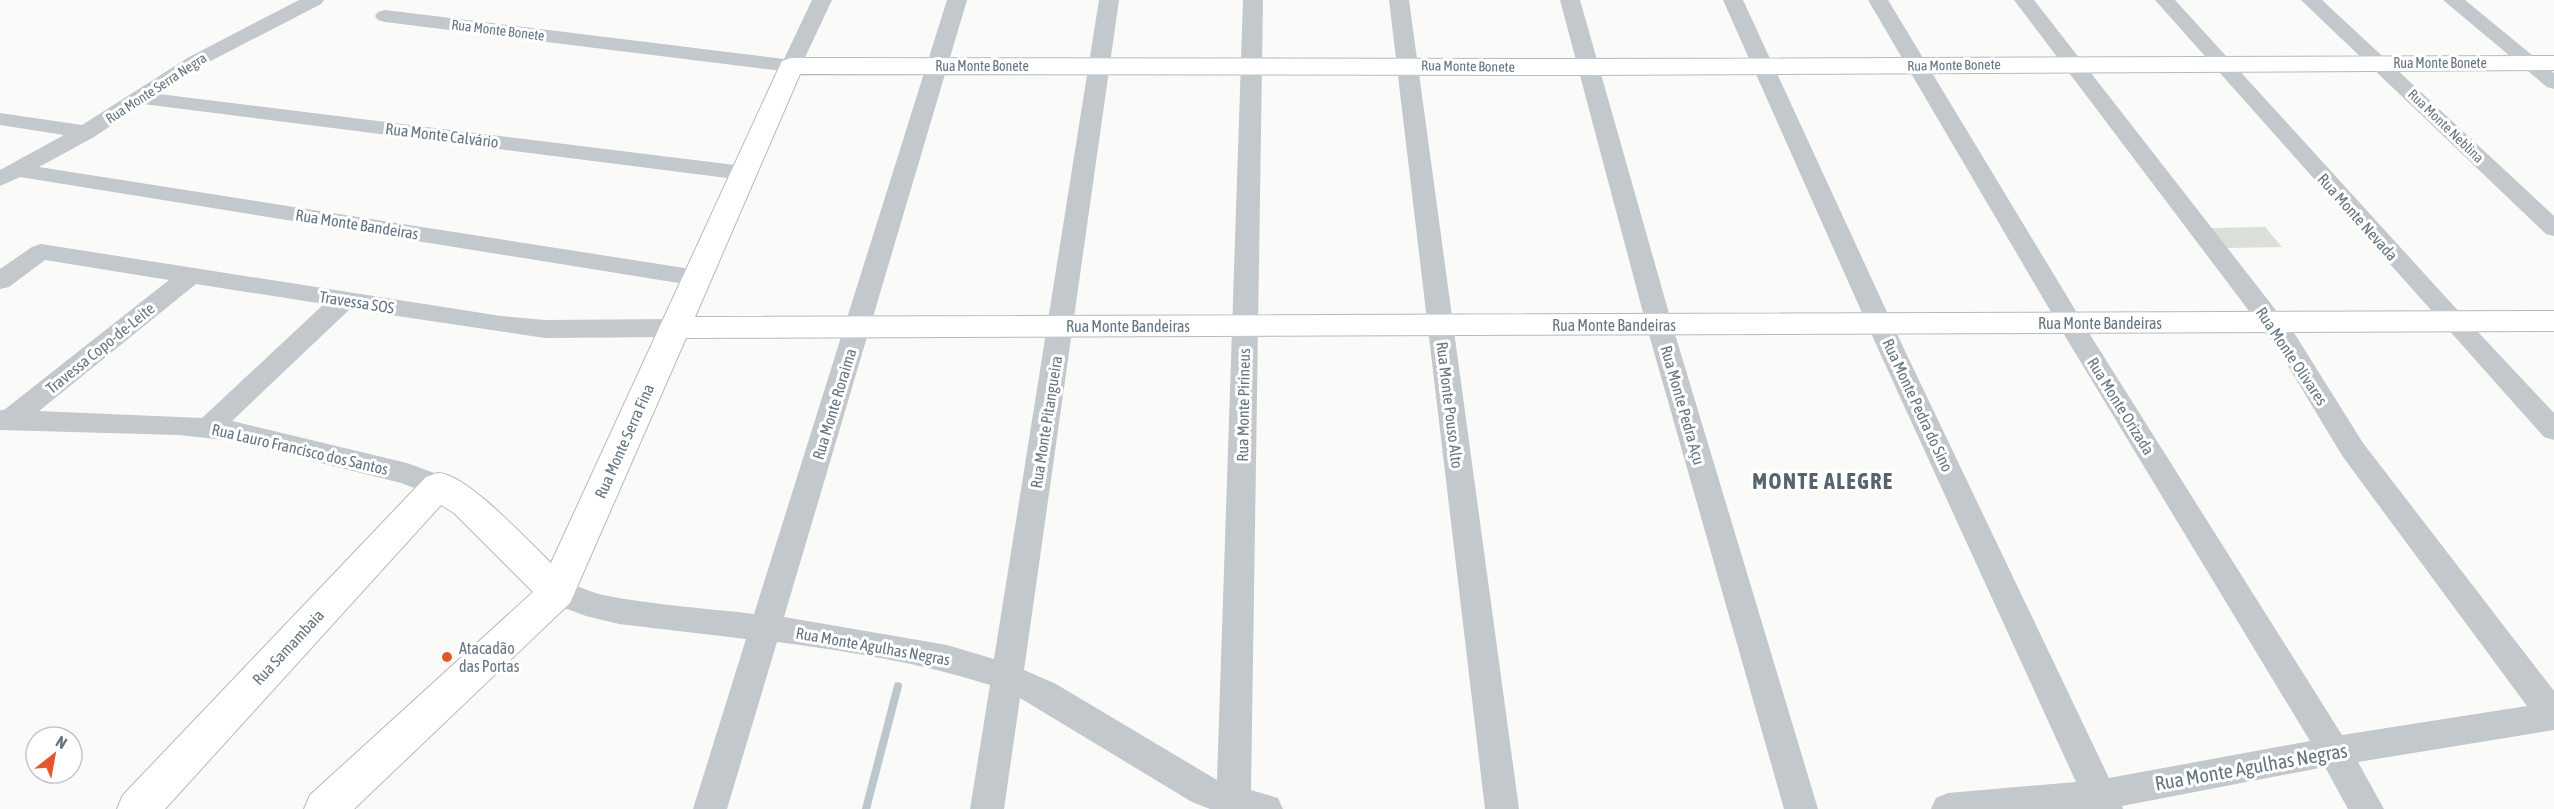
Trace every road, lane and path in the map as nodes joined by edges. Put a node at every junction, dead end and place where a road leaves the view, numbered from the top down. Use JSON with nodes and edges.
{"nodes":[{"id":1,"x":314,"y":0,"type":"edge"},
{"id":2,"x":822,"y":0,"type":"edge"},
{"id":3,"x":957,"y":0,"type":"edge"},
{"id":4,"x":1109,"y":0,"type":"edge"},
{"id":5,"x":1253,"y":0,"type":"edge"},
{"id":6,"x":1400,"y":0,"type":"edge"},
{"id":7,"x":1570,"y":0,"type":"edge"},
{"id":8,"x":1732,"y":0,"type":"edge"},
{"id":9,"x":1878,"y":0,"type":"edge"},
{"id":10,"x":2024,"y":0,"type":"edge"},
{"id":11,"x":2165,"y":0,"type":"edge"},
{"id":12,"x":2311,"y":0,"type":"edge"},
{"id":13,"x":2453,"y":0,"type":"edge"},
{"id":14,"x":385,"y":16,"type":"dead end"},
{"id":15,"x":2220,"y":63,"type":"junction"},
{"id":16,"x":2379,"y":63,"type":"junction"},
{"id":17,"x":2529,"y":63,"type":"junction"},
{"id":18,"x":2554,"y":63,"type":"edge"},
{"id":19,"x":2074,"y":64,"type":"junction"},
{"id":20,"x":1407,"y":65,"type":"junction"},
{"id":21,"x":1762,"y":65,"type":"junction"},
{"id":22,"x":791,"y":66,"type":"junction"},
{"id":23,"x":937,"y":66,"type":"junction"},
{"id":24,"x":1098,"y":66,"type":"junction"},
{"id":25,"x":1917,"y":66,"type":"junction"},
{"id":26,"x":1251,"y":67,"type":"junction"},
{"id":27,"x":1589,"y":67,"type":"junction"},
{"id":28,"x":2554,"y":83,"type":"edge"},
{"id":29,"x":142,"y":98,"type":"junction"},
{"id":30,"x":0,"y":119,"type":"edge"},
{"id":31,"x":86,"y":132,"type":"junction"},
{"id":32,"x":743,"y":172,"type":"junction"},
{"id":33,"x":9,"y":175,"type":"edge"},
{"id":34,"x":2554,"y":229,"type":"edge"},
{"id":35,"x":190,"y":276,"type":"junction"},
{"id":36,"x":697,"y":278,"type":"junction"},
{"id":37,"x":0,"y":281,"type":"edge"},
{"id":38,"x":344,"y":300,"type":"junction"},
{"id":39,"x":2452,"y":321,"type":"junction"},
{"id":40,"x":2554,"y":321,"type":"edge"},
{"id":41,"x":2271,"y":322,"type":"junction"},
{"id":42,"x":2071,"y":323,"type":"junction"},
{"id":43,"x":1659,"y":324,"type":"junction"},
{"id":44,"x":1880,"y":324,"type":"junction"},
{"id":45,"x":1440,"y":325,"type":"junction"},
{"id":46,"x":1245,"y":326,"type":"junction"},
{"id":47,"x":857,"y":327,"type":"junction"},
{"id":48,"x":1060,"y":327,"type":"junction"},
{"id":49,"x":674,"y":328,"type":"junction"},
{"id":50,"x":5,"y":420,"type":"edge"},
{"id":51,"x":208,"y":428,"type":"junction"},
{"id":52,"x":2554,"y":430,"type":"edge"},
{"id":53,"x":438,"y":486,"type":"junction"},
{"id":54,"x":557,"y":592,"type":"junction"},
{"id":55,"x":765,"y":629,"type":"junction"},
{"id":56,"x":1007,"y":677,"type":"junction"},
{"id":57,"x":2554,"y":716,"type":"edge"},
{"id":58,"x":2334,"y":751,"type":"junction"},
{"id":59,"x":2103,"y":802,"type":"edge"},
{"id":60,"x":1233,"y":805,"type":"edge"},
{"id":61,"x":138,"y":809,"type":"edge"},
{"id":62,"x":325,"y":809,"type":"edge"},
{"id":63,"x":710,"y":809,"type":"edge"},
{"id":64,"x":987,"y":809,"type":"edge"},
{"id":65,"x":1266,"y":809,"type":"edge"},
{"id":66,"x":1502,"y":809,"type":"edge"},
{"id":67,"x":1802,"y":809,"type":"edge"},
{"id":68,"x":1948,"y":809,"type":"edge"},
{"id":69,"x":2367,"y":809,"type":"edge"}],
"edges":[{"from":1,"to":29,"type":"street","name":"Rua Monte Serra Negra"},
{"from":2,"to":22,"type":"street","name":"Rua Monte Serra Fina"},
{"from":3,"to":23,"type":"street","name":"Rua Monte Roraima"},
{"from":4,"to":24,"type":"street","name":"Rua Monte Pitangueira"},
{"from":5,"to":26,"type":"street","name":"Rua Monte Pirineus"},
{"from":6,"to":20,"type":"street","name":"Rua Monte Pouso Alto"},
{"from":7,"to":27,"type":"street","name":"Rua Monte Pedra Açu"},
{"from":8,"to":21,"type":"street","name":"Rua Monte Pedra do Sino"},
{"from":9,"to":25,"type":"street","name":"Rua Monte Orizada"},
{"from":10,"to":19,"type":"street","name":"Rua Monte Olivares"},
{"from":11,"to":15,"type":"street","name":"Rua Monte Nevada"},
{"from":12,"to":16,"type":"street","name":"Rua Monte Neblina"},
{"from":13,"to":17,"type":"street"},
{"from":14,"to":22,"type":"street","name":"Rua Monte Bonete"},
{"from":15,"to":16,"type":"main road","name":"Rua Monte Bonete"},
{"from":15,"to":19,"type":"main road","name":"Rua Monte Bonete"},
{"from":15,"to":39,"type":"street","name":"Rua Monte Nevada"},
{"from":16,"to":17,"type":"main road","name":"Rua Monte Bonete"},
{"from":16,"to":34,"type":"street","name":"Rua Monte Neblina"},
{"from":17,"to":18,"type":"main road","name":"Rua Monte Bonete"},
{"from":17,"to":28,"type":"street"},
{"from":19,"to":25,"type":"main road","name":"Rua Monte Bonete"},
{"from":19,"to":41,"type":"street","name":"Rua Monte Olivares"},
{"from":20,"to":26,"type":"main road","name":"Rua Monte Bonete"},
{"from":20,"to":27,"type":"main road","name":"Rua Monte Bonete"},
{"from":20,"to":45,"type":"street","name":"Rua Monte Pouso Alto"},
{"from":21,"to":25,"type":"main road","name":"Rua Monte Bonete"},
{"from":21,"to":27,"type":"main road","name":"Rua Monte Bonete"},
{"from":21,"to":44,"type":"street","name":"Rua Monte Pedra do Sino"},
{"from":22,"to":23,"type":"main road","name":"Rua Monte Bonete"},
{"from":22,"to":32,"type":"main road","name":"Rua Monte Serra Fina"},
{"from":23,"to":24,"type":"main road","name":"Rua Monte Bonete"},
{"from":23,"to":47,"type":"street","name":"Rua Monte Roraima"},
{"from":24,"to":26,"type":"main road","name":"Rua Monte Bonete"},
{"from":24,"to":48,"type":"street","name":"Rua Monte Pitangueira"},
{"from":25,"to":42,"type":"street","name":"Rua Monte Orizada"},
{"from":26,"to":46,"type":"street","name":"Rua Monte Pirineus"},
{"from":27,"to":43,"type":"street","name":"Rua Monte Pedra Açu"},
{"from":29,"to":31,"type":"street","name":"Rua Monte Serra Negra"},
{"from":29,"to":32,"type":"street","name":"Rua Monte Calvário"},
{"from":30,"to":31,"type":"street"},
{"from":31,"to":33,"type":"street","name":"Rua Monte Serra Negra"},
{"from":32,"to":36,"type":"main road","name":"Rua Monte Serra Fina"},
{"from":33,"to":36,"type":"street","name":"Rua Monte Bandeiras"},
{"from":35,"to":37,"type":"street","name":"Travessa SOS"},
{"from":35,"to":38,"type":"street","name":"Travessa SOS"},
{"from":35,"to":50,"type":"street","name":"Travessa Copo-de-Leite"},
{"from":36,"to":49,"type":"main road","name":"Rua Monte Serra Fina"},
{"from":38,"to":49,"type":"street","name":"Travessa SOS"},
{"from":38,"to":51,"type":"street"},
{"from":39,"to":40,"type":"main road","name":"Rua Monte Bandeiras"},
{"from":39,"to":41,"type":"main road","name":"Rua Monte Bandeiras"},
{"from":39,"to":52,"type":"street","name":"Rua Monte Nevada"},
{"from":41,"to":42,"type":"main road","name":"Rua Monte Bandeiras"},
{"from":41,"to":57,"type":"street","name":"Rua Monte Olivares"},
{"from":42,"to":44,"type":"main road","name":"Rua Monte Bandeiras"},
{"from":42,"to":58,"type":"street","name":"Rua Monte Orizada"},
{"from":43,"to":44,"type":"main road","name":"Rua Monte Bandeiras"},
{"from":43,"to":45,"type":"main road","name":"Rua Monte Bandeiras"},
{"from":43,"to":67,"type":"street","name":"Rua Monte Pedra Açu"},
{"from":44,"to":59,"type":"street","name":"Rua Monte Pedra do Sino"},
{"from":45,"to":46,"type":"main road","name":"Rua Monte Bandeiras"},
{"from":45,"to":66,"type":"street","name":"Rua Monte Pouso Alto"},
{"from":46,"to":48,"type":"main road","name":"Rua Monte Bandeiras"},
{"from":46,"to":60,"type":"street","name":"Rua Monte Pirineus"},
{"from":47,"to":48,"type":"main road","name":"Rua Monte Bandeiras"},
{"from":47,"to":49,"type":"main road","name":"Rua Monte Bandeiras"},
{"from":47,"to":55,"type":"street","name":"Rua Monte Roraima"},
{"from":48,"to":56,"type":"street","name":"Rua Monte Pitangueira"},
{"from":49,"to":54,"type":"main road","name":"Rua Monte Serra Fina"},
{"from":50,"to":51,"type":"street","name":"Rua Lauro Francisco dos Santos"},
{"from":51,"to":53,"type":"street","name":"Rua Lauro Francisco dos Santos"},
{"from":53,"to":54,"type":"main road","name":"Rua Lauro Francisco dos Santos"},
{"from":53,"to":61,"type":"main road","name":"Rua Samambaia"},
{"from":54,"to":55,"type":"street","name":"Rua Monte Agulhas Negras"},
{"from":54,"to":62,"type":"main road","name":"Rua Monte Serra Fina"},
{"from":55,"to":56,"type":"street","name":"Rua Monte Agulhas Negras"},
{"from":55,"to":63,"type":"street","name":"Rua Monte Roraima"},
{"from":56,"to":60,"type":"street","name":"Rua Monte Agulhas Negras"},
{"from":56,"to":64,"type":"street","name":"Rua Monte Pitangueira"},
{"from":57,"to":58,"type":"street","name":"Rua Monte Agulhas Negras"},
{"from":58,"to":59,"type":"street","name":"Rua Monte Agulhas Negras"},
{"from":58,"to":69,"type":"street","name":"Rua Monte Orizada"},
{"from":59,"to":68,"type":"street","name":"Rua Monte Agulhas Negras"},
{"from":60,"to":65,"type":"street","name":"Rua Monte Agulhas Negras"}]}
